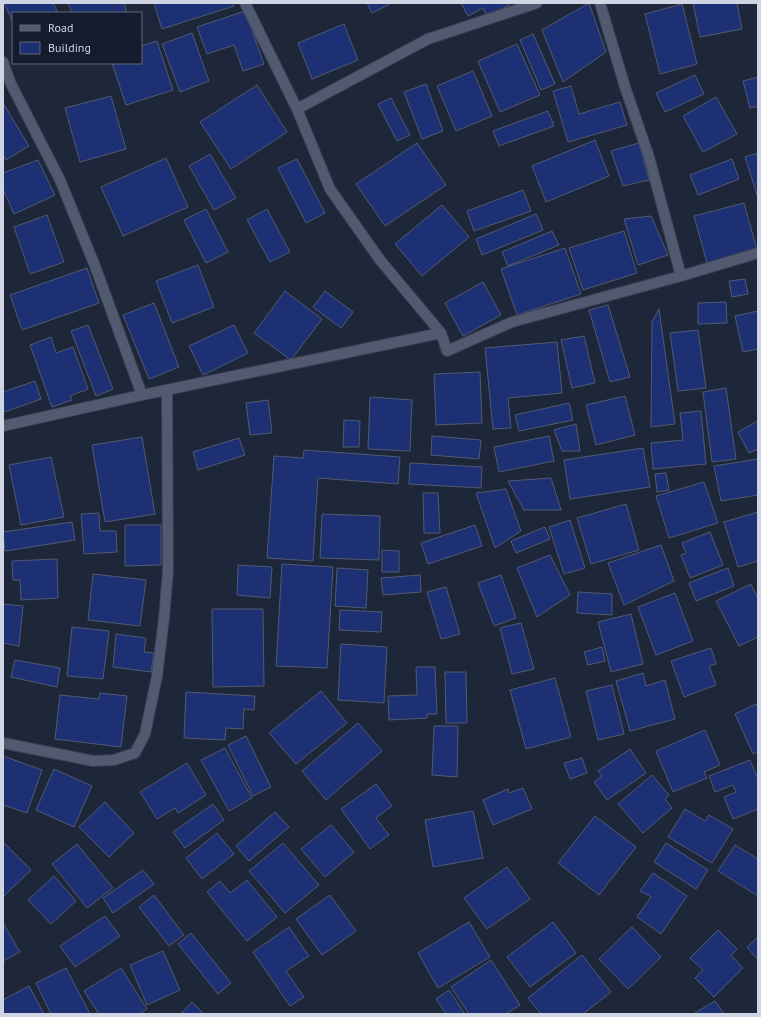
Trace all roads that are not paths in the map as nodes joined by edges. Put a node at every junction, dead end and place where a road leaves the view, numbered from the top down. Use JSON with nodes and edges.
{"nodes":[{"id":1,"x":245,"y":3,"type":"edge"},
{"id":2,"x":538,"y":3,"type":"edge"},
{"id":3,"x":600,"y":3,"type":"edge"},
{"id":4,"x":3,"y":62,"type":"edge"},
{"id":5,"x":297,"y":109,"type":"junction"},
{"id":6,"x":758,"y":253,"type":"edge"},
{"id":7,"x":681,"y":276,"type":"junction"},
{"id":8,"x":441,"y":333,"type":"junction"},
{"id":9,"x":167,"y":390,"type":"junction"},
{"id":10,"x":142,"y":395,"type":"junction"},
{"id":11,"x":3,"y":426,"type":"edge"},
{"id":12,"x":3,"y":743,"type":"edge"}],
"edges":[{"from":1,"to":5,"type":"street"},
{"from":2,"to":5,"type":"street"},
{"from":3,"to":7,"type":"street"},
{"from":4,"to":10,"type":"street"},
{"from":5,"to":8,"type":"street"},
{"from":6,"to":7,"type":"street"},
{"from":7,"to":8,"type":"street"},
{"from":8,"to":9,"type":"street"},
{"from":9,"to":10,"type":"street"},
{"from":9,"to":12,"type":"street"},
{"from":10,"to":11,"type":"street"}]}
